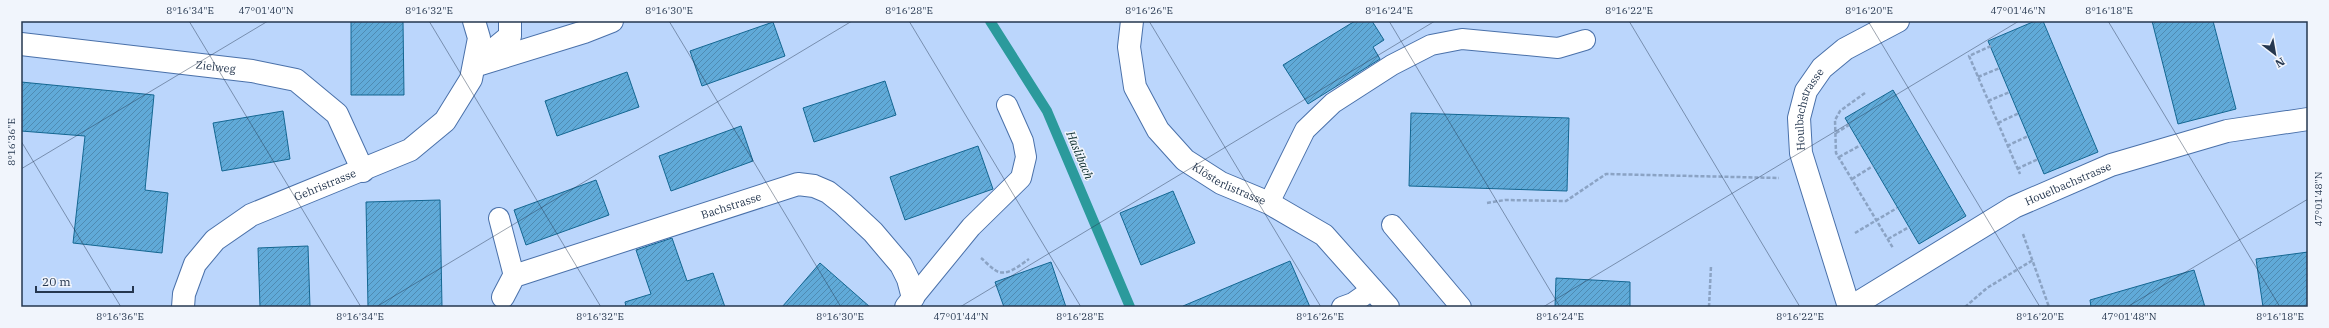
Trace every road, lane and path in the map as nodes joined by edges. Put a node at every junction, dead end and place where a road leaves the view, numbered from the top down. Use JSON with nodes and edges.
{"nodes":[{"id":1,"x":474,"y":21,"type":"edge"},
{"id":2,"x":510,"y":21,"type":"edge"},
{"id":3,"x":612,"y":21,"type":"edge"},
{"id":4,"x":1132,"y":21,"type":"edge"},
{"id":5,"x":1898,"y":21,"type":"edge"},
{"id":6,"x":1585,"y":40,"type":"dead end"},
{"id":7,"x":21,"y":44,"type":"edge"},
{"id":8,"x":1991,"y":46,"type":"dead end"},
{"id":9,"x":474,"y":66,"type":"junction"},
{"id":10,"x":2000,"y":68,"type":"dead end"},
{"id":11,"x":1978,"y":77,"type":"junction"},
{"id":12,"x":2010,"y":92,"type":"dead end"},
{"id":13,"x":1865,"y":93,"type":"dead end"},
{"id":14,"x":1988,"y":101,"type":"junction"},
{"id":15,"x":1007,"y":105,"type":"dead end"},
{"id":16,"x":2019,"y":113,"type":"dead end"},
{"id":17,"x":2308,"y":119,"type":"edge"},
{"id":18,"x":1998,"y":123,"type":"junction"},
{"id":19,"x":1849,"y":125,"type":"dead end"},
{"id":20,"x":1836,"y":133,"type":"junction"},
{"id":21,"x":2028,"y":136,"type":"dead end"},
{"id":22,"x":1861,"y":144,"type":"dead end"},
{"id":23,"x":2007,"y":146,"type":"junction"},
{"id":24,"x":1839,"y":158,"type":"junction"},
{"id":25,"x":2038,"y":159,"type":"dead end"},
{"id":26,"x":1873,"y":166,"type":"dead end"},
{"id":27,"x":1806,"y":168,"type":"junction"},
{"id":28,"x":363,"y":170,"type":"junction"},
{"id":29,"x":1852,"y":179,"type":"junction"},
{"id":30,"x":1269,"y":203,"type":"junction"},
{"id":31,"x":1487,"y":203,"type":"dead end"},
{"id":32,"x":1897,"y":208,"type":"dead end"},
{"id":33,"x":499,"y":218,"type":"dead end"},
{"id":34,"x":1877,"y":220,"type":"junction"},
{"id":35,"x":1392,"y":225,"type":"dead end"},
{"id":36,"x":1909,"y":227,"type":"dead end"},
{"id":37,"x":2024,"y":238,"type":"dead end"},
{"id":38,"x":1888,"y":239,"type":"junction"},
{"id":39,"x":1890,"y":243,"type":"dead end"},
{"id":40,"x":1830,"y":248,"type":"junction"},
{"id":41,"x":1029,"y":259,"type":"dead end"},
{"id":42,"x":983,"y":260,"type":"dead end"},
{"id":43,"x":2033,"y":260,"type":"junction"},
{"id":44,"x":1711,"y":266,"type":"dead end"},
{"id":45,"x":514,"y":276,"type":"junction"},
{"id":46,"x":1373,"y":289,"type":"junction"},
{"id":47,"x":503,"y":297,"type":"dead end"},
{"id":48,"x":909,"y":302,"type":"edge"},
{"id":49,"x":183,"y":307,"type":"edge"},
{"id":50,"x":1342,"y":307,"type":"edge"},
{"id":51,"x":1388,"y":307,"type":"edge"},
{"id":52,"x":1460,"y":307,"type":"edge"},
{"id":53,"x":1709,"y":307,"type":"edge"},
{"id":54,"x":1850,"y":307,"type":"edge"},
{"id":55,"x":1965,"y":307,"type":"edge"},
{"id":56,"x":2049,"y":307,"type":"edge"}],
"edges":[{"from":1,"to":9,"type":"street","name":"Gehristrasse"},
{"from":2,"to":9,"type":"street"},
{"from":3,"to":9,"type":"street"},
{"from":4,"to":30,"type":"street","name":"Klösterlistrasse"},
{"from":5,"to":27,"type":"street","name":"Houlbachstrasse"},
{"from":6,"to":30,"type":"lane"},
{"from":7,"to":28,"type":"street","name":"Zielweg"},
{"from":8,"to":11,"type":"path"},
{"from":9,"to":28,"type":"street","name":"Gehristrasse"},
{"from":10,"to":11,"type":"path"},
{"from":11,"to":14,"type":"path"},
{"from":12,"to":14,"type":"path"},
{"from":13,"to":20,"type":"path"},
{"from":14,"to":18,"type":"path"},
{"from":15,"to":48,"type":"lane"},
{"from":16,"to":18,"type":"path"},
{"from":17,"to":54,"type":"street","name":"Houelbachstrasse"},
{"from":18,"to":23,"type":"path"},
{"from":19,"to":20,"type":"path"},
{"from":20,"to":24,"type":"path"},
{"from":21,"to":23,"type":"path"},
{"from":22,"to":24,"type":"path"},
{"from":23,"to":25,"type":"path"},
{"from":24,"to":29,"type":"path"},
{"from":26,"to":29,"type":"path"},
{"from":27,"to":31,"type":"path"},
{"from":27,"to":40,"type":"street","name":"Houlbachstrasse"},
{"from":28,"to":49,"type":"street","name":"Gehristrasse"},
{"from":29,"to":34,"type":"path"},
{"from":30,"to":46,"type":"street","name":"Klösterlistrasse"},
{"from":32,"to":34,"type":"path"},
{"from":33,"to":45,"type":"lane"},
{"from":34,"to":38,"type":"path"},
{"from":34,"to":40,"type":"path"},
{"from":35,"to":52,"type":"lane"},
{"from":36,"to":38,"type":"path"},
{"from":37,"to":43,"type":"path"},
{"from":38,"to":39,"type":"path"},
{"from":40,"to":54,"type":"street","name":"Houlbachstrasse"},
{"from":41,"to":42,"type":"path"},
{"from":43,"to":55,"type":"path"},
{"from":43,"to":56,"type":"path"},
{"from":44,"to":53,"type":"path"},
{"from":45,"to":47,"type":"street"},
{"from":45,"to":48,"type":"street","name":"Bachstrasse"},
{"from":46,"to":50,"type":"lane"},
{"from":46,"to":51,"type":"street","name":"Klösterlistrasse"}]}
